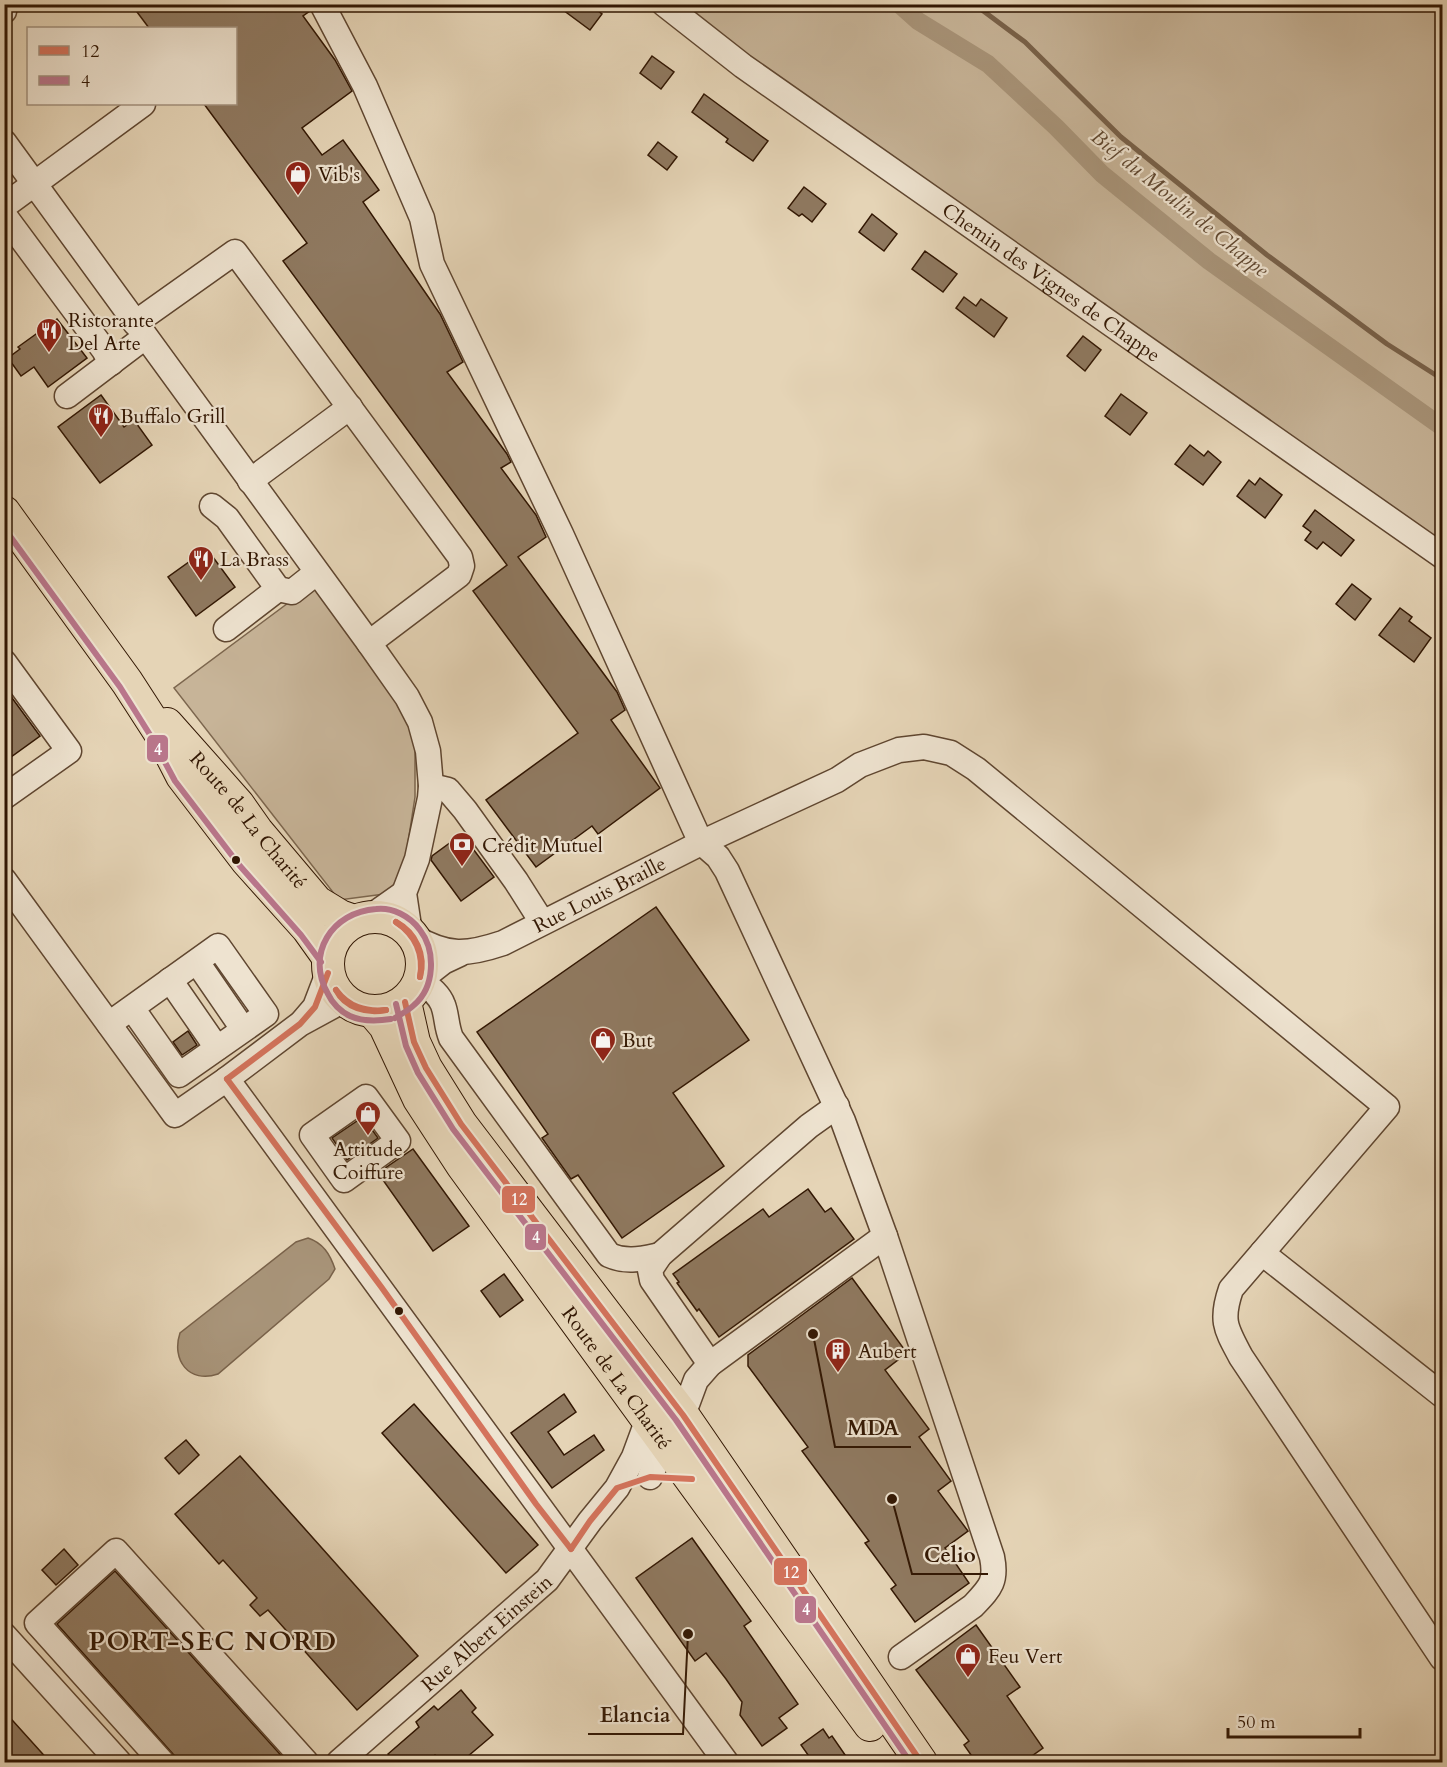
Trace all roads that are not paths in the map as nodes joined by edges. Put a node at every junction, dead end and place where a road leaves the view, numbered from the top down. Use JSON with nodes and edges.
{"nodes":[{"id":1,"x":6,"y":4,"type":"edge"},
{"id":2,"x":322,"y":4,"type":"edge"},
{"id":3,"x":664,"y":4,"type":"edge"},
{"id":4,"x":4,"y":11,"type":"edge"},
{"id":5,"x":142,"y":105,"type":"edge"},
{"id":6,"x":4,"y":142,"type":"edge"},
{"id":7,"x":35,"y":184,"type":"junction"},
{"id":8,"x":4,"y":206,"type":"edge"},
{"id":9,"x":4,"y":214,"type":"edge"},
{"id":10,"x":140,"y":330,"type":"junction"},
{"id":11,"x":111,"y":363,"type":"junction"},
{"id":12,"x":67,"y":396,"type":"dead end"},
{"id":13,"x":350,"y":407,"type":"junction"},
{"id":14,"x":250,"y":481,"type":"junction"},
{"id":15,"x":212,"y":507,"type":"dead end"},
{"id":16,"x":4,"y":512,"type":"edge"},
{"id":17,"x":1443,"y":556,"type":"edge"},
{"id":18,"x":316,"y":573,"type":"junction"},
{"id":19,"x":278,"y":589,"type":"junction"},
{"id":20,"x":226,"y":629,"type":"dead end"},
{"id":21,"x":369,"y":643,"type":"junction"},
{"id":22,"x":4,"y":662,"type":"edge"},
{"id":23,"x":127,"y":682,"type":"junction"},
{"id":24,"x":431,"y":786,"type":"junction"},
{"id":25,"x":4,"y":797,"type":"edge"},
{"id":26,"x":701,"y":843,"type":"junction"},
{"id":27,"x":4,"y":880,"type":"edge"},
{"id":28,"x":404,"y":893,"type":"junction"},
{"id":29,"x":362,"y":919,"type":"junction"},
{"id":30,"x":542,"y":922,"type":"junction"},
{"id":31,"x":412,"y":935,"type":"junction"},
{"id":32,"x":460,"y":954,"type":"junction"},
{"id":33,"x":328,"y":965,"type":"junction"},
{"id":34,"x":163,"y":985,"type":"junction"},
{"id":35,"x":412,"y":991,"type":"junction"},
{"id":36,"x":344,"y":1000,"type":"junction"},
{"id":37,"x":373,"y":1012,"type":"junction"},
{"id":38,"x":109,"y":1024,"type":"junction"},
{"id":39,"x":300,"y":1024,"type":"junction"},
{"id":40,"x":210,"y":1053,"type":"junction"},
{"id":41,"x":227,"y":1079,"type":"junction"},
{"id":42,"x":837,"y":1106,"type":"junction"},
{"id":43,"x":312,"y":1135,"type":"dead end"},
{"id":44,"x":282,"y":1155,"type":"junction"},
{"id":45,"x":885,"y":1236,"type":"junction"},
{"id":46,"x":1262,"y":1253,"type":"junction"},
{"id":47,"x":660,"y":1255,"type":"junction"},
{"id":48,"x":710,"y":1364,"type":"junction"},
{"id":49,"x":1443,"y":1395,"type":"edge"},
{"id":50,"x":665,"y":1426,"type":"junction"},
{"id":51,"x":650,"y":1477,"type":"junction"},
{"id":52,"x":692,"y":1479,"type":"junction"},
{"id":53,"x":617,"y":1488,"type":"junction"},
{"id":54,"x":571,"y":1549,"type":"junction"},
{"id":55,"x":4,"y":1635,"type":"edge"},
{"id":56,"x":901,"y":1657,"type":"dead end"},
{"id":57,"x":1443,"y":1658,"type":"edge"},
{"id":58,"x":119,"y":1762,"type":"edge"},
{"id":59,"x":162,"y":1762,"type":"edge"},
{"id":60,"x":306,"y":1762,"type":"edge"},
{"id":61,"x":340,"y":1762,"type":"edge"},
{"id":62,"x":726,"y":1762,"type":"edge"},
{"id":63,"x":897,"y":1762,"type":"edge"},
{"id":64,"x":921,"y":1762,"type":"edge"}],
"edges":[{"from":1,"to":4,"type":"street"},
{"from":2,"to":26,"type":"street"},
{"from":3,"to":17,"type":"street","name":"Chemin des Vignes de Chappe"},
{"from":5,"to":7,"type":"street"},
{"from":6,"to":7,"type":"street"},
{"from":7,"to":8,"type":"street"},
{"from":7,"to":10,"type":"street"},
{"from":9,"to":11,"type":"street"},
{"from":10,"to":11,"type":"street"},
{"from":10,"to":13,"type":"street"},
{"from":10,"to":14,"type":"street"},
{"from":11,"to":12,"type":"street"},
{"from":13,"to":14,"type":"street"},
{"from":13,"to":21,"type":"street"},
{"from":14,"to":18,"type":"street"},
{"from":15,"to":19,"type":"street"},
{"from":16,"to":23,"type":"main road","name":"Route de La Charité"},
{"from":18,"to":19,"type":"street"},
{"from":18,"to":21,"type":"street"},
{"from":19,"to":20,"type":"street"},
{"from":21,"to":24,"type":"street"},
{"from":22,"to":25,"type":"street"},
{"from":23,"to":29,"type":"main road","name":"Route de La Charité"},
{"from":23,"to":33,"type":"main road","name":"Route de La Charité"},
{"from":24,"to":28,"type":"street"},
{"from":24,"to":30,"type":"street"},
{"from":26,"to":30,"type":"street","name":"Rue Louis Braille"},
{"from":26,"to":42,"type":"street"},
{"from":26,"to":46,"type":"street","name":"Rue Louis Braille"},
{"from":27,"to":38,"type":"street"},
{"from":28,"to":29,"type":"street"},
{"from":28,"to":31,"type":"street"},
{"from":29,"to":31,"type":"main road"},
{"from":29,"to":33,"type":"main road"},
{"from":30,"to":32,"type":"street","name":"Rue Louis Braille"},
{"from":31,"to":32,"type":"street","name":"Rue Louis Braille"},
{"from":31,"to":35,"type":"main road"},
{"from":32,"to":35,"type":"street","name":"Rue Louis Braille"},
{"from":33,"to":36,"type":"main road"},
{"from":33,"to":39,"type":"street"},
{"from":34,"to":38,"type":"street"},
{"from":34,"to":40,"type":"street"},
{"from":34,"to":40,"type":"street"},
{"from":34,"to":40,"type":"street"},
{"from":35,"to":37,"type":"main road"},
{"from":35,"to":47,"type":"street"},
{"from":35,"to":50,"type":"main road","name":"Route de La Charité"},
{"from":36,"to":37,"type":"main road"},
{"from":36,"to":39,"type":"street"},
{"from":37,"to":50,"type":"main road","name":"Route de La Charité"},
{"from":38,"to":41,"type":"street"},
{"from":39,"to":41,"type":"street"},
{"from":41,"to":44,"type":"street"},
{"from":42,"to":45,"type":"street"},
{"from":42,"to":47,"type":"street"},
{"from":43,"to":44,"type":"street"},
{"from":44,"to":54,"type":"street"},
{"from":45,"to":48,"type":"street"},
{"from":45,"to":56,"type":"street"},
{"from":46,"to":49,"type":"street"},
{"from":46,"to":57,"type":"street"},
{"from":47,"to":48,"type":"street"},
{"from":48,"to":50,"type":"street"},
{"from":50,"to":51,"type":"street"},
{"from":50,"to":52,"type":"main road","name":"Route de La Charité"},
{"from":50,"to":53,"type":"street","name":"Rue Albert Einstein"},
{"from":50,"to":64,"type":"main road"},
{"from":51,"to":52,"type":"street"},
{"from":51,"to":53,"type":"street"},
{"from":52,"to":63,"type":"main road","name":"Route de La Charité"},
{"from":53,"to":54,"type":"street","name":"Rue Albert Einstein"},
{"from":54,"to":61,"type":"street","name":"Rue Albert Einstein"},
{"from":54,"to":62,"type":"street"},
{"from":55,"to":58,"type":"street"},
{"from":59,"to":60,"type":"street"}]}
